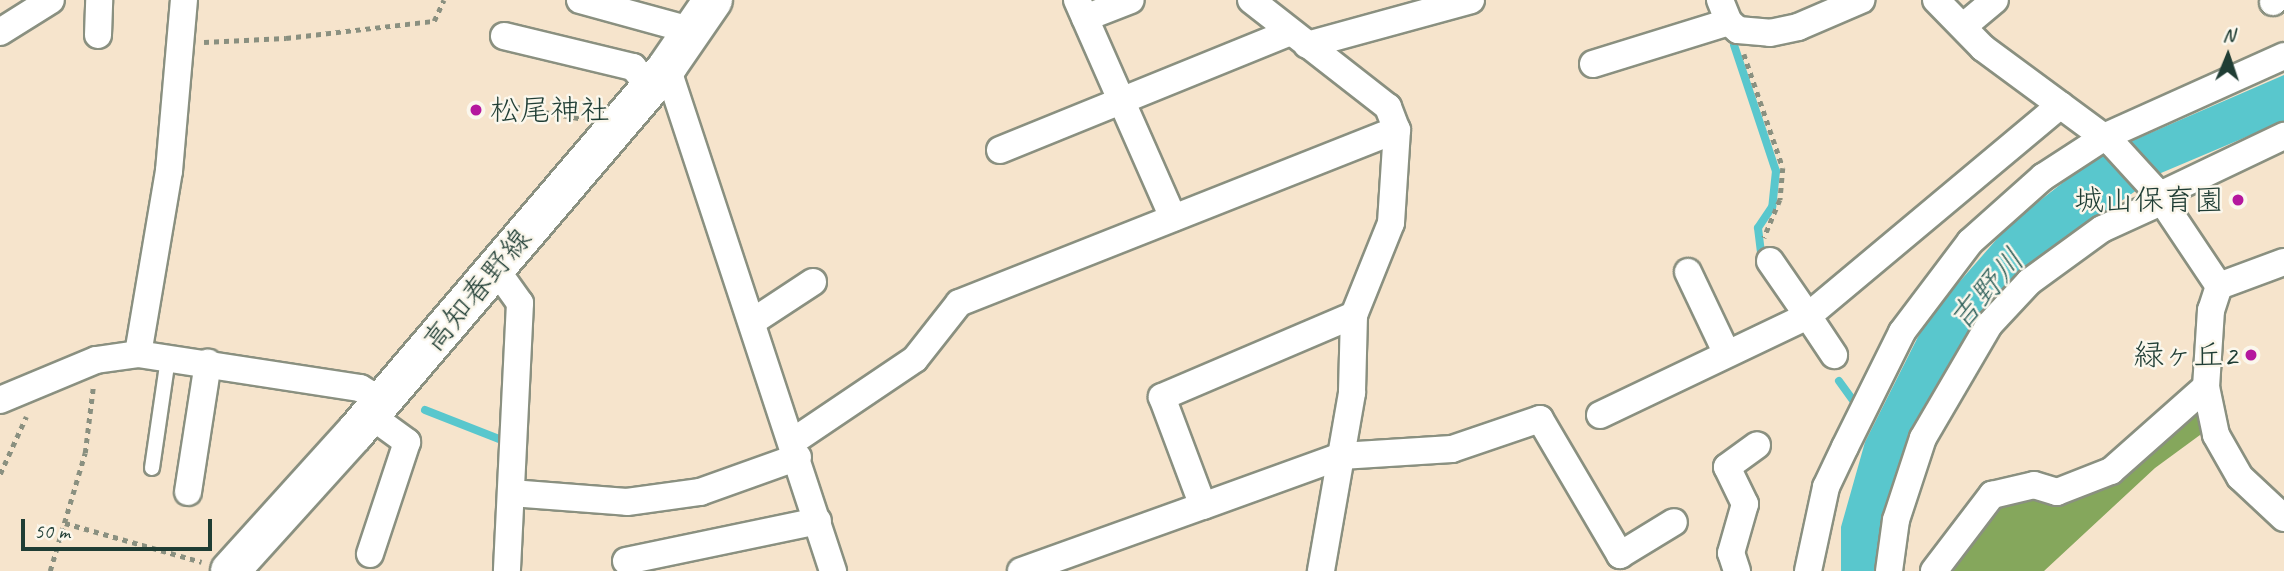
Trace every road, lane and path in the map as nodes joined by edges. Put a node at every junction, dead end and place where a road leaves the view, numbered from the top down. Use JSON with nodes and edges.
{"nodes":[{"id":1,"x":51,"y":0,"type":"edge"},
{"id":2,"x":99,"y":0,"type":"edge"},
{"id":3,"x":184,"y":0,"type":"edge"},
{"id":4,"x":444,"y":0,"type":"edge"},
{"id":5,"x":580,"y":0,"type":"edge"},
{"id":6,"x":1131,"y":0,"type":"edge"},
{"id":7,"x":1251,"y":0,"type":"edge"},
{"id":8,"x":1471,"y":0,"type":"edge"},
{"id":9,"x":1861,"y":0,"type":"edge"},
{"id":10,"x":1936,"y":0,"type":"edge"},
{"id":11,"x":1996,"y":0,"type":"edge"},
{"id":12,"x":1081,"y":9,"type":"edge"},
{"id":13,"x":702,"y":15,"type":"edge"},
{"id":14,"x":1729,"y":17,"type":"edge"},
{"id":15,"x":1965,"y":25,"type":"junction"},
{"id":16,"x":0,"y":32,"type":"edge"},
{"id":17,"x":98,"y":35,"type":"dead end"},
{"id":18,"x":505,"y":36,"type":"dead end"},
{"id":19,"x":1299,"y":39,"type":"junction"},
{"id":20,"x":180,"y":41,"type":"junction"},
{"id":21,"x":2284,"y":56,"type":"edge"},
{"id":22,"x":1593,"y":64,"type":"dead end"},
{"id":23,"x":658,"y":77,"type":"junction"},
{"id":24,"x":1123,"y":102,"type":"junction"},
{"id":25,"x":495,"y":103,"type":"dead end"},
{"id":26,"x":2060,"y":106,"type":"junction"},
{"id":27,"x":614,"y":129,"type":"junction"},
{"id":28,"x":1397,"y":130,"type":"junction"},
{"id":29,"x":2284,"y":136,"type":"edge"},
{"id":30,"x":2109,"y":139,"type":"junction"},
{"id":31,"x":1000,"y":150,"type":"dead end"},
{"id":32,"x":2158,"y":196,"type":"junction"},
{"id":33,"x":1173,"y":218,"type":"junction"},
{"id":34,"x":1770,"y":261,"type":"joint"},
{"id":35,"x":2284,"y":262,"type":"edge"},
{"id":36,"x":495,"y":268,"type":"junction"},
{"id":37,"x":1688,"y":272,"type":"dead end"},
{"id":38,"x":813,"y":282,"type":"dead end"},
{"id":39,"x":2219,"y":286,"type":"junction"},
{"id":40,"x":1354,"y":315,"type":"junction"},
{"id":41,"x":1808,"y":316,"type":"junction"},
{"id":42,"x":752,"y":321,"type":"junction"},
{"id":43,"x":139,"y":350,"type":"junction"},
{"id":44,"x":1726,"y":352,"type":"junction"},
{"id":45,"x":1834,"y":355,"type":"dead end"},
{"id":46,"x":168,"y":358,"type":"junction"},
{"id":47,"x":208,"y":363,"type":"junction"},
{"id":48,"x":87,"y":364,"type":"junction"},
{"id":49,"x":2206,"y":387,"type":"junction"},
{"id":50,"x":12,"y":395,"type":"edge"},
{"id":51,"x":376,"y":408,"type":"junction"},
{"id":52,"x":1600,"y":415,"type":"dead end"},
{"id":53,"x":1757,"y":445,"type":"dead end"},
{"id":54,"x":795,"y":449,"type":"junction"},
{"id":55,"x":1341,"y":456,"type":"junction"},
{"id":56,"x":152,"y":468,"type":"dead end"},
{"id":57,"x":0,"y":474,"type":"edge"},
{"id":58,"x":188,"y":492,"type":"dead end"},
{"id":59,"x":511,"y":493,"type":"junction"},
{"id":60,"x":1203,"y":506,"type":"junction"},
{"id":61,"x":2284,"y":518,"type":"edge"},
{"id":62,"x":818,"y":521,"type":"junction"},
{"id":63,"x":1674,"y":522,"type":"dead end"},
{"id":64,"x":65,"y":523,"type":"junction"},
{"id":65,"x":370,"y":554,"type":"dead end"},
{"id":66,"x":626,"y":561,"type":"dead end"},
{"id":67,"x":217,"y":566,"type":"edge"},
{"id":68,"x":50,"y":571,"type":"edge"},
{"id":69,"x":507,"y":571,"type":"edge"},
{"id":70,"x":833,"y":571,"type":"edge"},
{"id":71,"x":1021,"y":571,"type":"edge"},
{"id":72,"x":1321,"y":571,"type":"edge"},
{"id":73,"x":1737,"y":571,"type":"edge"},
{"id":74,"x":1808,"y":571,"type":"edge"},
{"id":75,"x":1889,"y":571,"type":"edge"},
{"id":76,"x":1934,"y":571,"type":"edge"}],
"edges":[{"from":1,"to":16,"type":"street"},
{"from":2,"to":17,"type":"street"},
{"from":3,"to":20,"type":"street"},
{"from":4,"to":20,"type":"path"},
{"from":5,"to":13,"type":"street"},
{"from":6,"to":12,"type":"street"},
{"from":7,"to":19,"type":"street"},
{"from":8,"to":19,"type":"street"},
{"from":9,"to":14,"type":"street"},
{"from":10,"to":15,"type":"street"},
{"from":11,"to":15,"type":"street"},
{"from":12,"to":24,"type":"street"},
{"from":13,"to":23,"type":"main road","name":"高知春野線"},
{"from":14,"to":22,"type":"street"},
{"from":14,"to":34,"type":"path"},
{"from":15,"to":26,"type":"street"},
{"from":18,"to":23,"type":"street"},
{"from":19,"to":24,"type":"street"},
{"from":19,"to":28,"type":"street"},
{"from":20,"to":43,"type":"street"},
{"from":21,"to":30,"type":"street"},
{"from":23,"to":27,"type":"main road","name":"高知春野線"},
{"from":23,"to":42,"type":"street"},
{"from":24,"to":31,"type":"street"},
{"from":24,"to":33,"type":"street"},
{"from":25,"to":27,"type":"path"},
{"from":26,"to":30,"type":"street"},
{"from":26,"to":41,"type":"street"},
{"from":27,"to":36,"type":"main road","name":"高知春野線"},
{"from":28,"to":33,"type":"street"},
{"from":28,"to":40,"type":"street"},
{"from":29,"to":32,"type":"street"},
{"from":30,"to":32,"type":"street"},
{"from":30,"to":74,"type":"street"},
{"from":32,"to":39,"type":"street"},
{"from":32,"to":75,"type":"street"},
{"from":33,"to":54,"type":"street"},
{"from":34,"to":41,"type":"street"},
{"from":35,"to":39,"type":"street"},
{"from":36,"to":51,"type":"main road","name":"高知春野線"},
{"from":36,"to":59,"type":"street"},
{"from":37,"to":44,"type":"street"},
{"from":38,"to":42,"type":"street"},
{"from":39,"to":49,"type":"street"},
{"from":40,"to":55,"type":"street"},
{"from":40,"to":60,"type":"street"},
{"from":41,"to":44,"type":"street"},
{"from":41,"to":45,"type":"street"},
{"from":42,"to":54,"type":"street"},
{"from":43,"to":46,"type":"street"},
{"from":43,"to":48,"type":"street"},
{"from":44,"to":52,"type":"street"},
{"from":46,"to":47,"type":"street"},
{"from":46,"to":56,"type":"lane"},
{"from":47,"to":51,"type":"street"},
{"from":47,"to":58,"type":"street"},
{"from":48,"to":50,"type":"street"},
{"from":48,"to":64,"type":"path"},
{"from":49,"to":61,"type":"street"},
{"from":49,"to":76,"type":"street"},
{"from":50,"to":57,"type":"path"},
{"from":51,"to":65,"type":"street"},
{"from":51,"to":67,"type":"main road","name":"高知春野線"},
{"from":53,"to":73,"type":"street"},
{"from":54,"to":59,"type":"street"},
{"from":54,"to":62,"type":"street"},
{"from":55,"to":60,"type":"street"},
{"from":55,"to":63,"type":"street"},
{"from":55,"to":72,"type":"street"},
{"from":59,"to":69,"type":"street"},
{"from":60,"to":71,"type":"street"},
{"from":62,"to":66,"type":"street"},
{"from":62,"to":70,"type":"street"},
{"from":64,"to":67,"type":"path"},
{"from":64,"to":68,"type":"path"}]}
